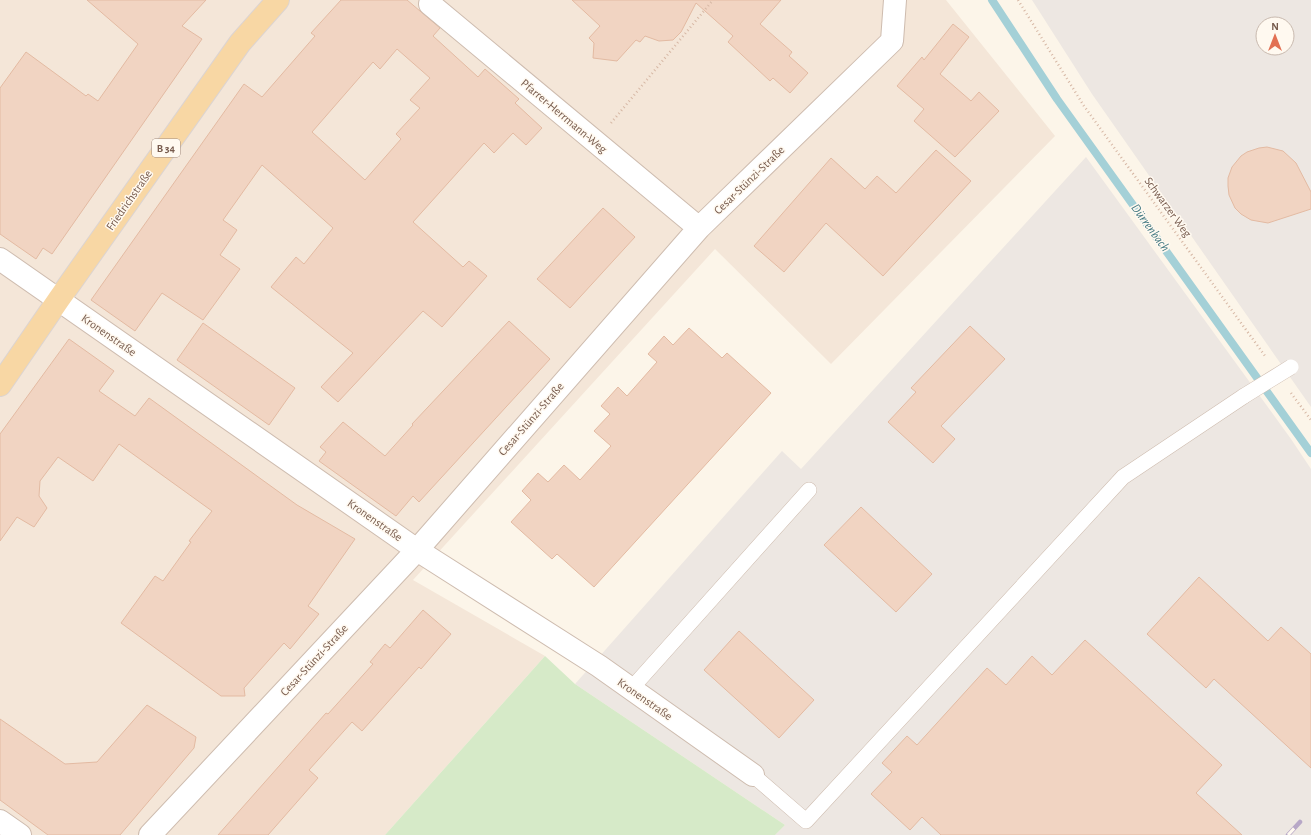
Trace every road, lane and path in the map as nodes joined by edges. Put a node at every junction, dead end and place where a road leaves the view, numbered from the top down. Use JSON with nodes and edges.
{"nodes":[{"id":1,"x":278,"y":0,"type":"edge"},
{"id":2,"x":713,"y":0,"type":"edge"},
{"id":3,"x":895,"y":0,"type":"edge"},
{"id":4,"x":1018,"y":0,"type":"edge"},
{"id":5,"x":430,"y":4,"type":"dead end"},
{"id":6,"x":595,"y":142,"type":"junction"},
{"id":7,"x":699,"y":228,"type":"junction"},
{"id":8,"x":0,"y":259,"type":"edge"},
{"id":9,"x":58,"y":299,"type":"junction"},
{"id":10,"x":1269,"y":362,"type":"dead end"},
{"id":11,"x":1291,"y":366,"type":"dead end"},
{"id":12,"x":0,"y":384,"type":"edge"},
{"id":13,"x":1288,"y":388,"type":"dead end"},
{"id":14,"x":1311,"y":420,"type":"edge"},
{"id":15,"x":809,"y":490,"type":"dead end"},
{"id":16,"x":417,"y":550,"type":"junction"},
{"id":17,"x":631,"y":689,"type":"junction"},
{"id":18,"x":753,"y":775,"type":"joint"},
{"id":19,"x":0,"y":821,"type":"edge"},
{"id":20,"x":20,"y":835,"type":"edge"},
{"id":21,"x":150,"y":835,"type":"edge"}],
"edges":[{"from":1,"to":9,"type":"main road","name":"Friedrichstraße","number":"B 34"},
{"from":2,"to":6,"type":"path"},
{"from":3,"to":7,"type":"street","name":"Cesar-Stünzi-Straße"},
{"from":4,"to":10,"type":"path","name":"Schwarzer Weg"},
{"from":5,"to":6,"type":"street","name":"Pfarrer-Herrmann-Weg"},
{"from":6,"to":7,"type":"street","name":"Pfarrer-Herrmann-Weg"},
{"from":7,"to":16,"type":"street","name":"Cesar-Stünzi-Straße"},
{"from":8,"to":9,"type":"street","name":"Kronenstraße"},
{"from":9,"to":12,"type":"main road","name":"Friedrichstraße","number":"B 34"},
{"from":9,"to":16,"type":"street","name":"Kronenstraße"},
{"from":11,"to":18,"type":"lane","bridge":true},
{"from":13,"to":14,"type":"path"},
{"from":15,"to":17,"type":"lane"},
{"from":16,"to":17,"type":"street","name":"Kronenstraße"},
{"from":16,"to":21,"type":"street","name":"Cesar-Stünzi-Straße"},
{"from":17,"to":18,"type":"street","name":"Kronenstraße"},
{"from":19,"to":20,"type":"street"}]}
